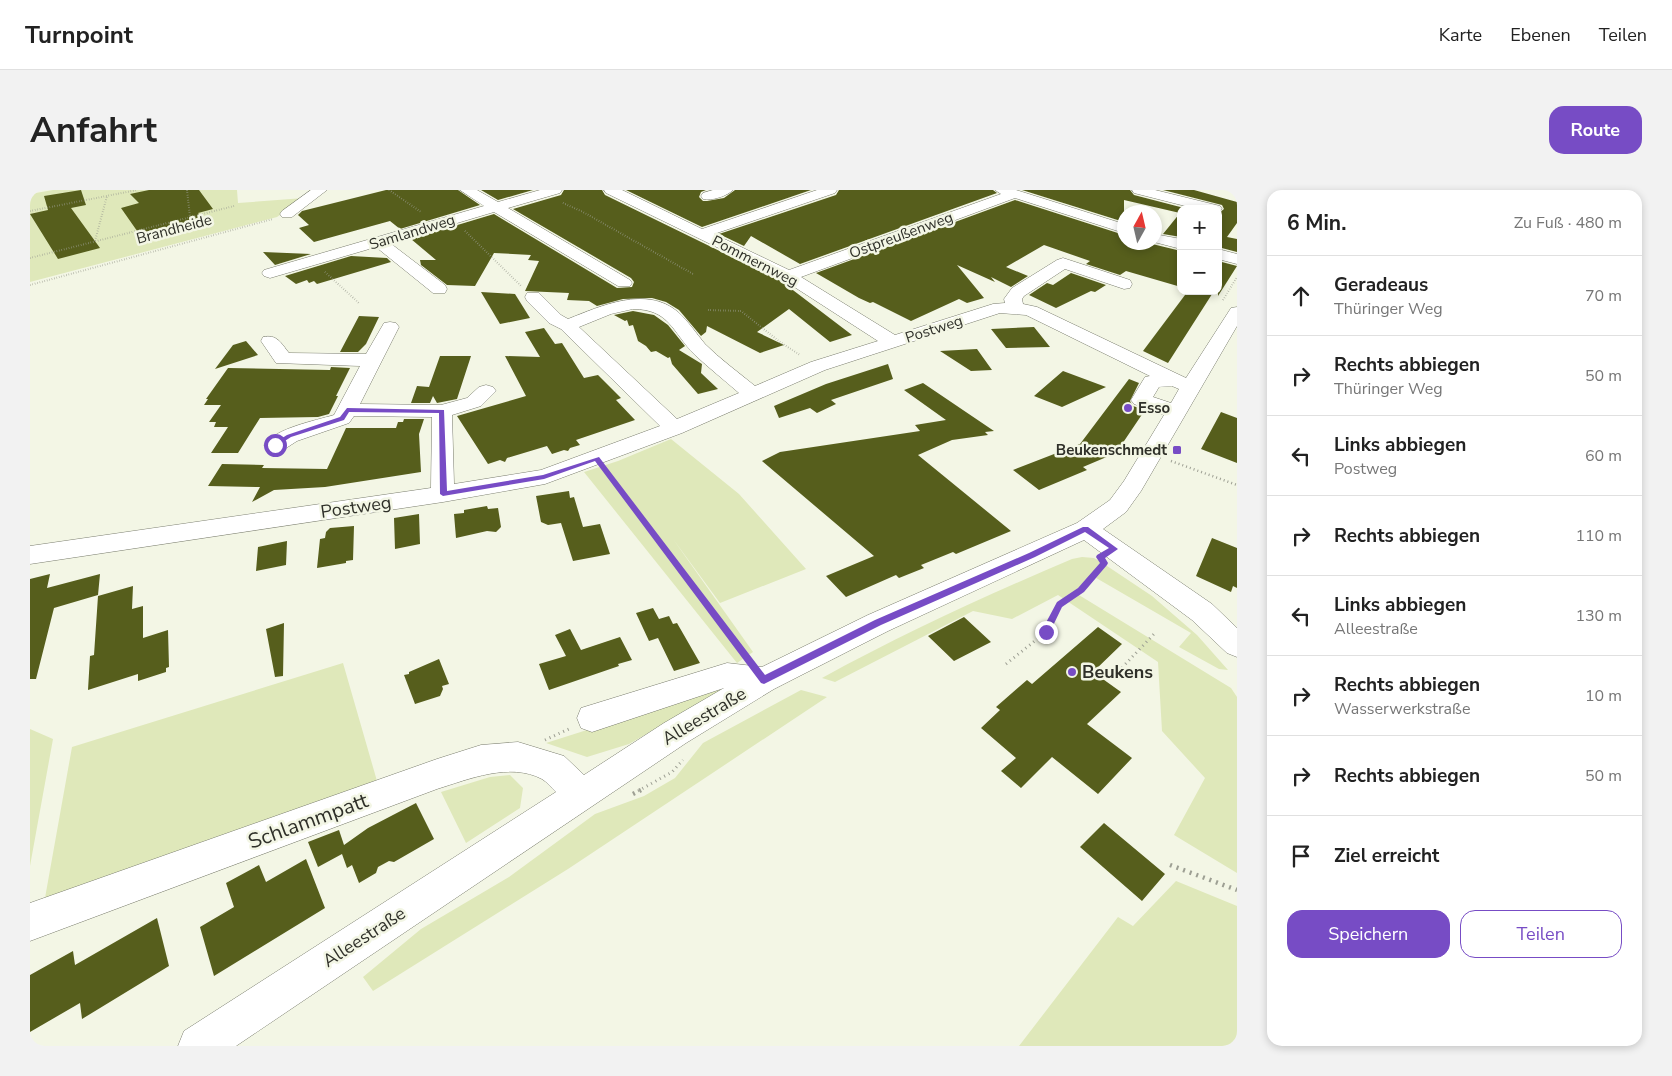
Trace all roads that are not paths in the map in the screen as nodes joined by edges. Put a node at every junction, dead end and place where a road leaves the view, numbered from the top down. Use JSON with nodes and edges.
{"nodes":[{"id":1,"x":320,"y":190,"type":"edge"},
{"id":2,"x":467,"y":190,"type":"edge"},
{"id":3,"x":611,"y":190,"type":"edge"},
{"id":4,"x":726,"y":190,"type":"edge"},
{"id":5,"x":830,"y":190,"type":"edge"},
{"id":6,"x":1139,"y":190,"type":"edge"},
{"id":7,"x":549,"y":191,"type":"edge"},
{"id":8,"x":1008,"y":192,"type":"edge"},
{"id":9,"x":708,"y":196,"type":"dead end"},
{"id":10,"x":1200,"y":205,"type":"edge"},
{"id":11,"x":496,"y":208,"type":"junction"},
{"id":12,"x":287,"y":214,"type":"road end"},
{"id":13,"x":1117,"y":227,"type":"edge"},
{"id":14,"x":701,"y":234,"type":"junction"},
{"id":15,"x":1162,"y":240,"type":"edge"},
{"id":16,"x":379,"y":242,"type":"junction"},
{"id":17,"x":1177,"y":243,"type":"edge"},
{"id":18,"x":1222,"y":255,"type":"edge"},
{"id":19,"x":1237,"y":259,"type":"edge"},
{"id":20,"x":270,"y":274,"type":"dead end"},
{"id":21,"x":788,"y":276,"type":"junction"},
{"id":22,"x":624,"y":283,"type":"dead end"},
{"id":23,"x":1124,"y":284,"type":"dead end"},
{"id":24,"x":439,"y":289,"type":"dead end"},
{"id":25,"x":533,"y":297,"type":"dead end"},
{"id":26,"x":1015,"y":308,"type":"junction"},
{"id":27,"x":1237,"y":312,"type":"edge"},
{"id":28,"x":567,"y":325,"type":"junction"},
{"id":29,"x":390,"y":327,"type":"dead end"},
{"id":30,"x":270,"y":341,"type":"dead end"},
{"id":31,"x":893,"y":342,"type":"junction"},
{"id":32,"x":1215,"y":347,"type":"junction"},
{"id":33,"x":1234,"y":353,"type":"dead end"},
{"id":34,"x":372,"y":360,"type":"junction"},
{"id":35,"x":1183,"y":383,"type":"junction"},
{"id":36,"x":486,"y":391,"type":"dead end"},
{"id":37,"x":753,"y":394,"type":"junction"},
{"id":38,"x":347,"y":410,"type":"junction"},
{"id":39,"x":442,"y":411,"type":"junction"},
{"id":40,"x":1176,"y":412,"type":"junction"},
{"id":41,"x":674,"y":428,"type":"junction"},
{"id":42,"x":275,"y":445,"type":"dead end"},
{"id":43,"x":443,"y":494,"type":"junction"},
{"id":44,"x":1086,"y":529,"type":"junction"},
{"id":45,"x":30,"y":556,"type":"edge"},
{"id":46,"x":1237,"y":645,"type":"edge"},
{"id":47,"x":764,"y":680,"type":"junction"},
{"id":48,"x":592,"y":718,"type":"road end"},
{"id":49,"x":581,"y":794,"type":"junction"},
{"id":50,"x":30,"y":922,"type":"edge"},
{"id":51,"x":199,"y":1046,"type":"edge"}],
"edges":[{"from":1,"to":12,"type":"street"},
{"from":2,"to":11,"type":"street"},
{"from":3,"to":14,"type":"street","name":"Pommernweg"},
{"from":4,"to":9,"type":"street"},
{"from":5,"to":14,"type":"street"},
{"from":6,"to":10,"type":"street"},
{"from":7,"to":11,"type":"street","name":"Samlandweg"},
{"from":8,"to":13,"type":"street"},
{"from":8,"to":21,"type":"street","name":"Ostpreußenweg"},
{"from":11,"to":16,"type":"street","name":"Samlandweg"},
{"from":11,"to":22,"type":"street"},
{"from":14,"to":21,"type":"street","name":"Pommernweg"},
{"from":15,"to":17,"type":"street"},
{"from":16,"to":20,"type":"street","name":"Samlandweg"},
{"from":16,"to":24,"type":"street"},
{"from":18,"to":19,"type":"street"},
{"from":21,"to":31,"type":"street","name":"Pommernweg"},
{"from":23,"to":26,"type":"street"},
{"from":25,"to":28,"type":"street"},
{"from":26,"to":31,"type":"street","name":"Postweg"},
{"from":26,"to":35,"type":"street","name":"Postweg"},
{"from":27,"to":32,"type":"street","name":"Alleestraße"},
{"from":28,"to":37,"type":"street"},
{"from":28,"to":41,"type":"street"},
{"from":29,"to":34,"type":"street"},
{"from":30,"to":34,"type":"street"},
{"from":31,"to":37,"type":"street","name":"Postweg"},
{"from":32,"to":33,"type":"street"},
{"from":32,"to":35,"type":"street","name":"Alleestraße"},
{"from":34,"to":38,"type":"street"},
{"from":35,"to":40,"type":"street","name":"Alleestraße"},
{"from":35,"to":40,"type":"street"},
{"from":36,"to":39,"type":"street"},
{"from":37,"to":41,"type":"street","name":"Postweg"},
{"from":38,"to":39,"type":"street"},
{"from":38,"to":42,"type":"street"},
{"from":39,"to":43,"type":"street"},
{"from":40,"to":44,"type":"street","name":"Alleestraße"},
{"from":41,"to":43,"type":"street","name":"Postweg"},
{"from":43,"to":45,"type":"street","name":"Postweg"},
{"from":44,"to":46,"type":"street"},
{"from":44,"to":47,"type":"street","name":"Alleestraße"},
{"from":47,"to":48,"type":"street"},
{"from":47,"to":49,"type":"street","name":"Alleestraße"},
{"from":49,"to":50,"type":"street","name":"Schlammpatt"},
{"from":49,"to":51,"type":"street","name":"Alleestraße"}]}
